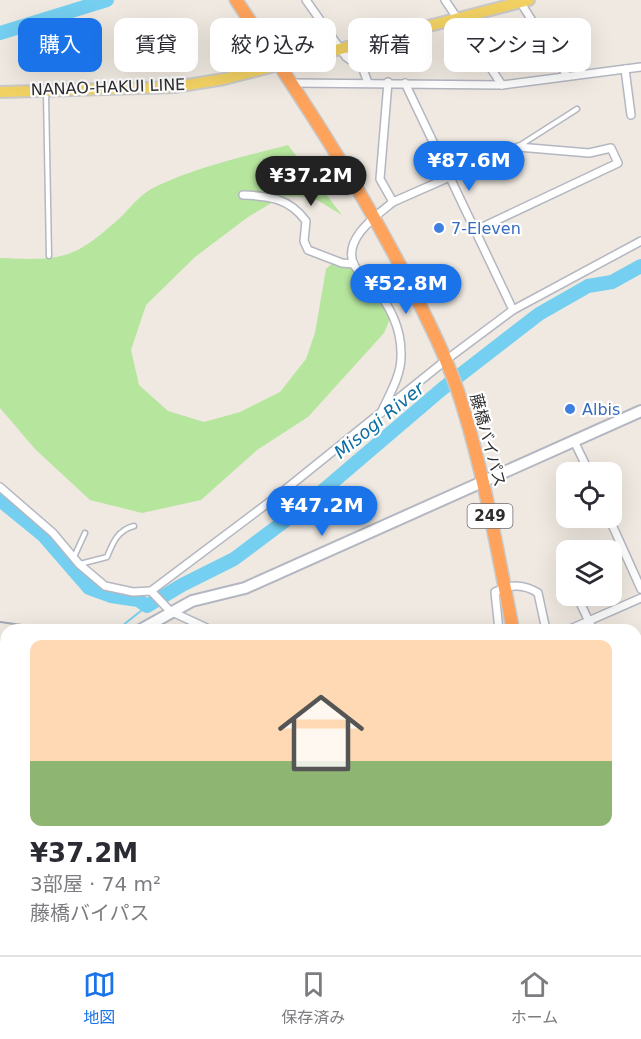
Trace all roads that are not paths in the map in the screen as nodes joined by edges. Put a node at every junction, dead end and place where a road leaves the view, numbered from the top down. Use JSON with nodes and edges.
{"nodes":[{"id":1,"x":236,"y":0,"type":"edge"},
{"id":2,"x":306,"y":0,"type":"edge"},
{"id":3,"x":446,"y":0,"type":"edge"},
{"id":4,"x":523,"y":1,"type":"edge"},
{"id":5,"x":248,"y":18,"type":"edge"},
{"id":6,"x":459,"y":18,"type":"joint"},
{"id":7,"x":444,"y":22,"type":"edge"},
{"id":8,"x":341,"y":49,"type":"junction"},
{"id":9,"x":336,"y":50,"type":"edge"},
{"id":10,"x":641,"y":67,"type":"edge"},
{"id":11,"x":625,"y":69,"type":"junction"},
{"id":12,"x":248,"y":72,"type":"edge"},
{"id":13,"x":284,"y":72,"type":"edge"},
{"id":14,"x":494,"y":72,"type":"edge"},
{"id":15,"x":567,"y":76,"type":"junction"},
{"id":16,"x":388,"y":82,"type":"junction"},
{"id":17,"x":292,"y":83,"type":"junction"},
{"id":18,"x":368,"y":83,"type":"junction"},
{"id":19,"x":405,"y":83,"type":"junction"},
{"id":20,"x":502,"y":85,"type":"junction"},
{"id":21,"x":46,"y":90,"type":"junction"},
{"id":22,"x":0,"y":92,"type":"edge"},
{"id":23,"x":577,"y":109,"type":"dead end"},
{"id":24,"x":631,"y":115,"type":"dead end"},
{"id":25,"x":518,"y":147,"type":"junction"},
{"id":26,"x":449,"y":178,"type":"junction"},
{"id":27,"x":243,"y":195,"type":"dead end"},
{"id":28,"x":393,"y":202,"type":"junction"},
{"id":29,"x":375,"y":216,"type":"junction"},
{"id":30,"x":474,"y":231,"type":"junction"},
{"id":31,"x":641,"y":241,"type":"edge"},
{"id":32,"x":49,"y":256,"type":"dead end"},
{"id":33,"x":354,"y":264,"type":"junction"},
{"id":34,"x":513,"y":310,"type":"junction"},
{"id":35,"x":447,"y":363,"type":"junction"},
{"id":36,"x":641,"y":411,"type":"edge"},
{"id":37,"x":380,"y":415,"type":"junction"},
{"id":38,"x":574,"y":441,"type":"junction"},
{"id":39,"x":584,"y":462,"type":"edge"},
{"id":40,"x":483,"y":480,"type":"junction"},
{"id":41,"x":0,"y":487,"type":"edge"},
{"id":42,"x":134,"y":526,"type":"dead end"},
{"id":43,"x":614,"y":528,"type":"edge"},
{"id":44,"x":85,"y":533,"type":"dead end"},
{"id":45,"x":77,"y":561,"type":"junction"},
{"id":46,"x":505,"y":587,"type":"junction"},
{"id":47,"x":641,"y":588,"type":"edge"},
{"id":48,"x":152,"y":593,"type":"junction"},
{"id":49,"x":641,"y":598,"type":"edge"},
{"id":50,"x":582,"y":606,"type":"edge"},
{"id":51,"x":166,"y":607,"type":"junction"},
{"id":52,"x":589,"y":621,"type":"junction"},
{"id":53,"x":147,"y":624,"type":"edge"},
{"id":54,"x":199,"y":624,"type":"edge"},
{"id":55,"x":498,"y":624,"type":"edge"},
{"id":56,"x":512,"y":624,"type":"edge"},
{"id":57,"x":545,"y":624,"type":"edge"},
{"id":58,"x":582,"y":624,"type":"edge"},
{"id":59,"x":590,"y":624,"type":"edge"}],
"edges":[{"from":1,"to":5,"type":"highway","name":"藤橋バイパス","number":"249"},
{"from":2,"to":8,"type":"street"},
{"from":3,"to":6,"type":"street"},
{"from":4,"to":6,"type":"main road","name":"NANAO-HAKUI LINE"},
{"from":4,"to":15,"type":"street"},
{"from":7,"to":8,"type":"main road","name":"NANAO-HAKUI LINE"},
{"from":8,"to":9,"type":"main road","name":"NANAO-HAKUI LINE"},
{"from":8,"to":18,"type":"street"},
{"from":10,"to":11,"type":"street"},
{"from":11,"to":15,"type":"street"},
{"from":11,"to":24,"type":"street"},
{"from":12,"to":21,"type":"main road","name":"NANAO-HAKUI LINE"},
{"from":13,"to":17,"type":"highway","name":"藤橋バイパス","number":"249"},
{"from":14,"to":20,"type":"street"},
{"from":15,"to":20,"type":"street"},
{"from":16,"to":18,"type":"street"},
{"from":16,"to":19,"type":"street"},
{"from":16,"to":28,"type":"street"},
{"from":17,"to":18,"type":"street"},
{"from":17,"to":29,"type":"highway","name":"藤橋バイパス","number":"249"},
{"from":19,"to":20,"type":"street"},
{"from":19,"to":26,"type":"street"},
{"from":21,"to":22,"type":"main road","name":"NANAO-HAKUI LINE"},
{"from":21,"to":32,"type":"lane"},
{"from":23,"to":25,"type":"lane"},
{"from":25,"to":26,"type":"street"},
{"from":25,"to":30,"type":"street"},
{"from":26,"to":28,"type":"street"},
{"from":26,"to":30,"type":"street"},
{"from":27,"to":33,"type":"street"},
{"from":28,"to":29,"type":"street"},
{"from":29,"to":33,"type":"street"},
{"from":29,"to":35,"type":"highway","name":"藤橋バイパス","number":"249"},
{"from":30,"to":34,"type":"street"},
{"from":31,"to":34,"type":"street"},
{"from":33,"to":37,"type":"street"},
{"from":34,"to":35,"type":"street"},
{"from":35,"to":37,"type":"street"},
{"from":35,"to":40,"type":"highway","name":"藤橋バイパス","number":"249"},
{"from":36,"to":38,"type":"street"},
{"from":37,"to":48,"type":"street"},
{"from":38,"to":39,"type":"street"},
{"from":38,"to":40,"type":"street"},
{"from":40,"to":46,"type":"highway","name":"藤橋バイパス","number":"249"},
{"from":40,"to":51,"type":"street"},
{"from":41,"to":45,"type":"street"},
{"from":42,"to":45,"type":"lane"},
{"from":43,"to":47,"type":"street"},
{"from":44,"to":45,"type":"lane"},
{"from":45,"to":48,"type":"street"},
{"from":46,"to":55,"type":"street"},
{"from":46,"to":56,"type":"highway","name":"藤橋バイパス","number":"249"},
{"from":46,"to":57,"type":"street"},
{"from":48,"to":51,"type":"street"},
{"from":49,"to":52,"type":"street"},
{"from":50,"to":52,"type":"street"},
{"from":51,"to":53,"type":"street"},
{"from":51,"to":54,"type":"street"},
{"from":52,"to":58,"type":"street"},
{"from":52,"to":59,"type":"street"}]}
